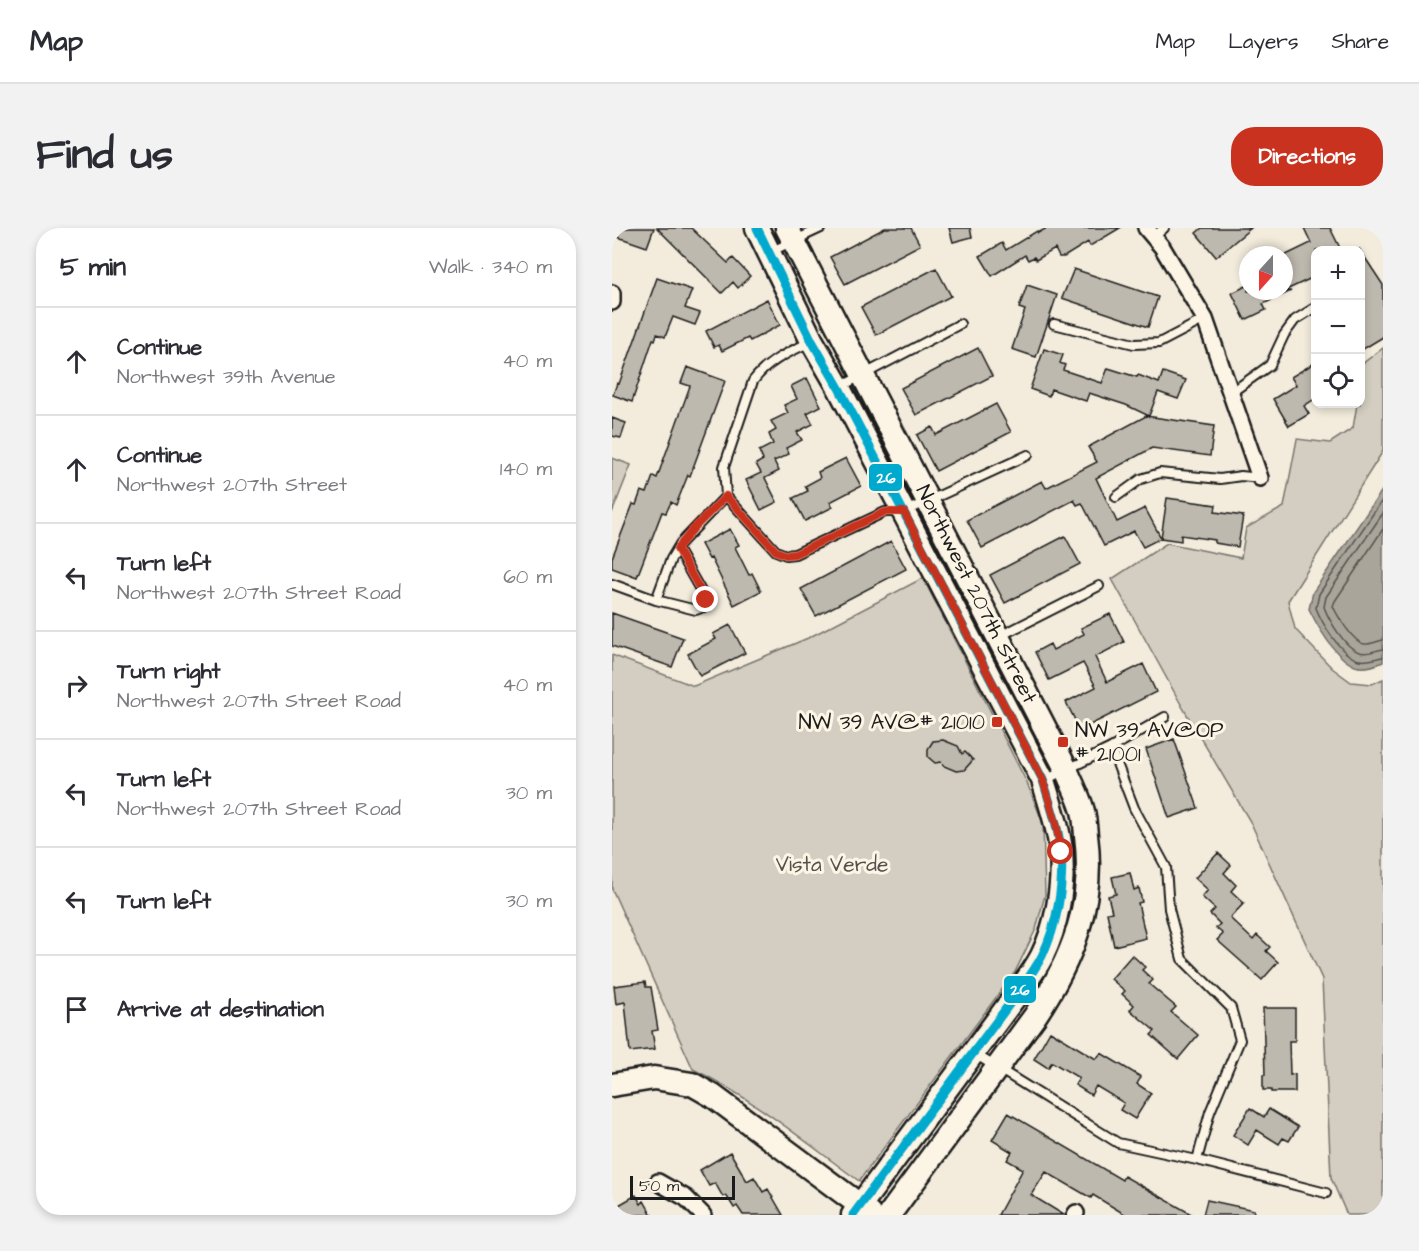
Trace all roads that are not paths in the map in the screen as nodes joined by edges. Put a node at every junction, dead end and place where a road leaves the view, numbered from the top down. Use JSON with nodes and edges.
{"nodes":[{"id":1,"x":758,"y":228,"type":"edge"},
{"id":2,"x":821,"y":228,"type":"edge"},
{"id":3,"x":1155,"y":231,"type":"edge"},
{"id":4,"x":791,"y":234,"type":"edge"},
{"id":5,"x":770,"y":252,"type":"junction"},
{"id":6,"x":612,"y":293,"type":"edge"},
{"id":7,"x":612,"y":302,"type":"edge"},
{"id":8,"x":1311,"y":310,"type":"edge"},
{"id":9,"x":1205,"y":319,"type":"junction"},
{"id":10,"x":960,"y":324,"type":"dead end"},
{"id":11,"x":1054,"y":324,"type":"dead end"},
{"id":12,"x":812,"y":341,"type":"junction"},
{"id":13,"x":864,"y":375,"type":"junction"},
{"id":14,"x":839,"y":388,"type":"junction"},
{"id":15,"x":1232,"y":392,"type":"junction"},
{"id":16,"x":1028,"y":455,"type":"dead end"},
{"id":17,"x":1260,"y":478,"type":"joint"},
{"id":18,"x":726,"y":496,"type":"junction"},
{"id":19,"x":1116,"y":497,"type":"dead end"},
{"id":20,"x":929,"y":501,"type":"junction"},
{"id":21,"x":904,"y":512,"type":"junction"},
{"id":22,"x":677,"y":549,"type":"junction"},
{"id":23,"x":612,"y":584,"type":"edge"},
{"id":24,"x":1099,"y":586,"type":"dead end"},
{"id":25,"x":656,"y":600,"type":"junction"},
{"id":26,"x":999,"y":637,"type":"junction"},
{"id":27,"x":1165,"y":717,"type":"dead end"},
{"id":28,"x":1111,"y":748,"type":"junction"},
{"id":29,"x":1066,"y":769,"type":"junction"},
{"id":30,"x":1043,"y":780,"type":"junction"},
{"id":31,"x":973,"y":1053,"type":"junction"},
{"id":32,"x":997,"y":1067,"type":"junction"},
{"id":33,"x":612,"y":1085,"type":"edge"},
{"id":34,"x":1197,"y":1160,"type":"junction"},
{"id":35,"x":658,"y":1182,"type":"dead end"},
{"id":36,"x":1326,"y":1193,"type":"dead end"},
{"id":37,"x":862,"y":1212,"type":"edge"},
{"id":38,"x":703,"y":1215,"type":"edge"},
{"id":39,"x":890,"y":1215,"type":"edge"}],
"edges":[{"from":1,"to":5,"type":"street","name":"Northwest 207th Street"},
{"from":2,"to":4,"type":"lane"},
{"from":3,"to":9,"type":"street"},
{"from":4,"to":5,"type":"lane"},
{"from":4,"to":13,"type":"street","name":"Northwest 207th Street"},
{"from":5,"to":12,"type":"street","name":"Northwest 207th Street"},
{"from":6,"to":7,"type":"street"},
{"from":8,"to":15,"type":"lane"},
{"from":9,"to":11,"type":"lane"},
{"from":9,"to":15,"type":"street"},
{"from":10,"to":13,"type":"lane"},
{"from":12,"to":14,"type":"street","name":"Northwest 207th Street"},
{"from":12,"to":18,"type":"lane"},
{"from":13,"to":14,"type":"lane"},
{"from":13,"to":20,"type":"street","name":"Northwest 207th Street"},
{"from":14,"to":21,"type":"street","name":"Northwest 207th Street"},
{"from":15,"to":17,"type":"street"},
{"from":16,"to":20,"type":"lane"},
{"from":17,"to":19,"type":"lane"},
{"from":18,"to":21,"type":"lane"},
{"from":18,"to":22,"type":"lane"},
{"from":20,"to":21,"type":"lane"},
{"from":20,"to":26,"type":"street","name":"Northwest 207th Street"},
{"from":21,"to":30,"type":"street","name":"Northwest 207th Street"},
{"from":22,"to":25,"type":"lane"},
{"from":22,"to":25,"type":"lane"},
{"from":23,"to":25,"type":"lane"},
{"from":24,"to":26,"type":"lane"},
{"from":26,"to":29,"type":"street","name":"Northwest 207th Street"},
{"from":27,"to":28,"type":"lane"},
{"from":28,"to":29,"type":"lane"},
{"from":28,"to":34,"type":"lane"},
{"from":29,"to":30,"type":"lane"},
{"from":29,"to":32,"type":"street","name":"Northwest 207th Street"},
{"from":30,"to":31,"type":"street","name":"Northwest 207th Street"},
{"from":31,"to":32,"type":"lane"},
{"from":31,"to":37,"type":"street","name":"Northwest 207th Street"},
{"from":32,"to":34,"type":"lane"},
{"from":32,"to":39,"type":"street","name":"Northwest 207th Street"},
{"from":33,"to":37,"type":"street"},
{"from":34,"to":36,"type":"lane"},
{"from":35,"to":38,"type":"street"}]}
